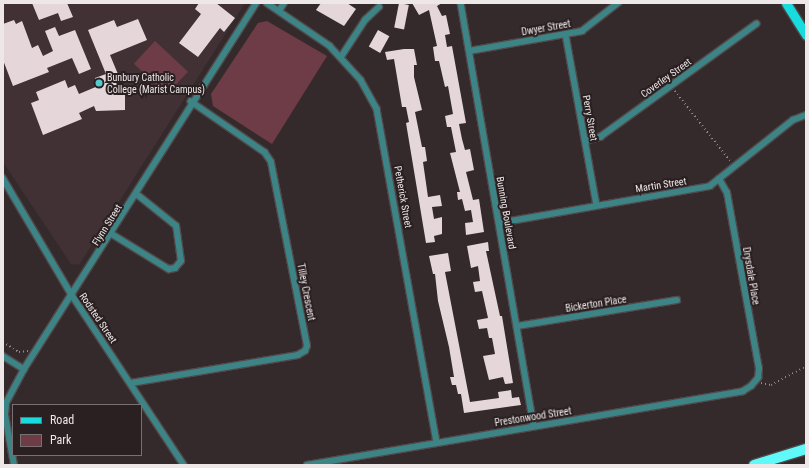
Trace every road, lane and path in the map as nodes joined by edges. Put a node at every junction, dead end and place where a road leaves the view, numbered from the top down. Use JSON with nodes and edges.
{"nodes":[{"id":1,"x":256,"y":3,"type":"edge"},
{"id":2,"x":267,"y":3,"type":"edge"},
{"id":3,"x":284,"y":3,"type":"edge"},
{"id":4,"x":461,"y":3,"type":"edge"},
{"id":5,"x":618,"y":3,"type":"edge"},
{"id":6,"x":786,"y":3,"type":"edge"},
{"id":7,"x":379,"y":7,"type":"dead end"},
{"id":8,"x":279,"y":11,"type":"junction"},
{"id":9,"x":756,"y":24,"type":"dead end"},
{"id":10,"x":566,"y":35,"type":"junction"},
{"id":11,"x":806,"y":35,"type":"edge"},
{"id":12,"x":469,"y":51,"type":"junction"},
{"id":13,"x":341,"y":57,"type":"junction"},
{"id":14,"x":670,"y":86,"type":"junction"},
{"id":15,"x":191,"y":102,"type":"junction"},
{"id":16,"x":805,"y":114,"type":"edge"},
{"id":17,"x":585,"y":141,"type":"junction"},
{"id":18,"x":735,"y":166,"type":"junction"},
{"id":19,"x":3,"y":178,"type":"edge"},
{"id":20,"x":719,"y":179,"type":"junction"},
{"id":21,"x":136,"y":194,"type":"junction"},
{"id":22,"x":597,"y":205,"type":"junction"},
{"id":23,"x":499,"y":223,"type":"junction"},
{"id":24,"x":112,"y":234,"type":"junction"},
{"id":25,"x":72,"y":296,"type":"junction"},
{"id":26,"x":677,"y":300,"type":"dead end"},
{"id":27,"x":517,"y":326,"type":"junction"},
{"id":28,"x":3,"y":356,"type":"edge"},
{"id":29,"x":806,"y":366,"type":"edge"},
{"id":30,"x":24,"y":369,"type":"junction"},
{"id":31,"x":756,"y":380,"type":"junction"},
{"id":32,"x":131,"y":383,"type":"junction"},
{"id":33,"x":534,"y":426,"type":"junction"},
{"id":34,"x":437,"y":442,"type":"junction"},
{"id":35,"x":806,"y":445,"type":"edge"},
{"id":36,"x":802,"y":451,"type":"edge"},
{"id":37,"x":12,"y":453,"type":"edge"},
{"id":38,"x":184,"y":465,"type":"edge"},
{"id":39,"x":307,"y":465,"type":"edge"},
{"id":40,"x":754,"y":465,"type":"edge"}],
"edges":[{"from":1,"to":15,"type":"street","name":"Flynn Street"},
{"from":2,"to":8,"type":"street","name":"Petherick Street"},
{"from":3,"to":8,"type":"street"},
{"from":4,"to":12,"type":"street","name":"Bunning Boulevard"},
{"from":5,"to":10,"type":"street","name":"Dwyer Street"},
{"from":6,"to":11,"type":"main road"},
{"from":7,"to":13,"type":"street"},
{"from":8,"to":13,"type":"street","name":"Petherick Street"},
{"from":9,"to":14,"type":"street","name":"Coverley Street"},
{"from":10,"to":12,"type":"street","name":"Dwyer Street"},
{"from":10,"to":17,"type":"street","name":"Perry Street"},
{"from":12,"to":23,"type":"street","name":"Bunning Boulevard"},
{"from":13,"to":34,"type":"street","name":"Petherick Street"},
{"from":14,"to":17,"type":"street","name":"Coverley Street"},
{"from":14,"to":18,"type":"path"},
{"from":15,"to":21,"type":"street","name":"Flynn Street"},
{"from":15,"to":32,"type":"street","name":"Tilley Crescent"},
{"from":16,"to":18,"type":"street","name":"Martin Street"},
{"from":17,"to":22,"type":"street","name":"Perry Street"},
{"from":18,"to":20,"type":"street","name":"Martin Street"},
{"from":19,"to":25,"type":"street","name":"Rodsted Street"},
{"from":20,"to":22,"type":"street","name":"Martin Street"},
{"from":20,"to":31,"type":"street","name":"Drysdale Place"},
{"from":21,"to":24,"type":"street","name":"Flynn Street"},
{"from":21,"to":24,"type":"street"},
{"from":22,"to":23,"type":"street","name":"Martin Street"},
{"from":23,"to":27,"type":"street","name":"Bunning Boulevard"},
{"from":24,"to":25,"type":"street","name":"Flynn Street"},
{"from":25,"to":30,"type":"street","name":"Flynn Street"},
{"from":25,"to":32,"type":"street","name":"Rodsted Street"},
{"from":26,"to":27,"type":"street","name":"Bickerton Place"},
{"from":27,"to":33,"type":"street","name":"Bunning Boulevard"},
{"from":28,"to":30,"type":"street"},
{"from":29,"to":31,"type":"path"},
{"from":30,"to":37,"type":"street","name":"Flynn Street"},
{"from":31,"to":33,"type":"street","name":"Prestonwood Street"},
{"from":32,"to":38,"type":"street","name":"Rodsted Street"},
{"from":33,"to":34,"type":"street","name":"Prestonwood Street"},
{"from":34,"to":39,"type":"street","name":"Prestonwood Street"},
{"from":35,"to":36,"type":"highway"},
{"from":36,"to":40,"type":"highway"}]}
